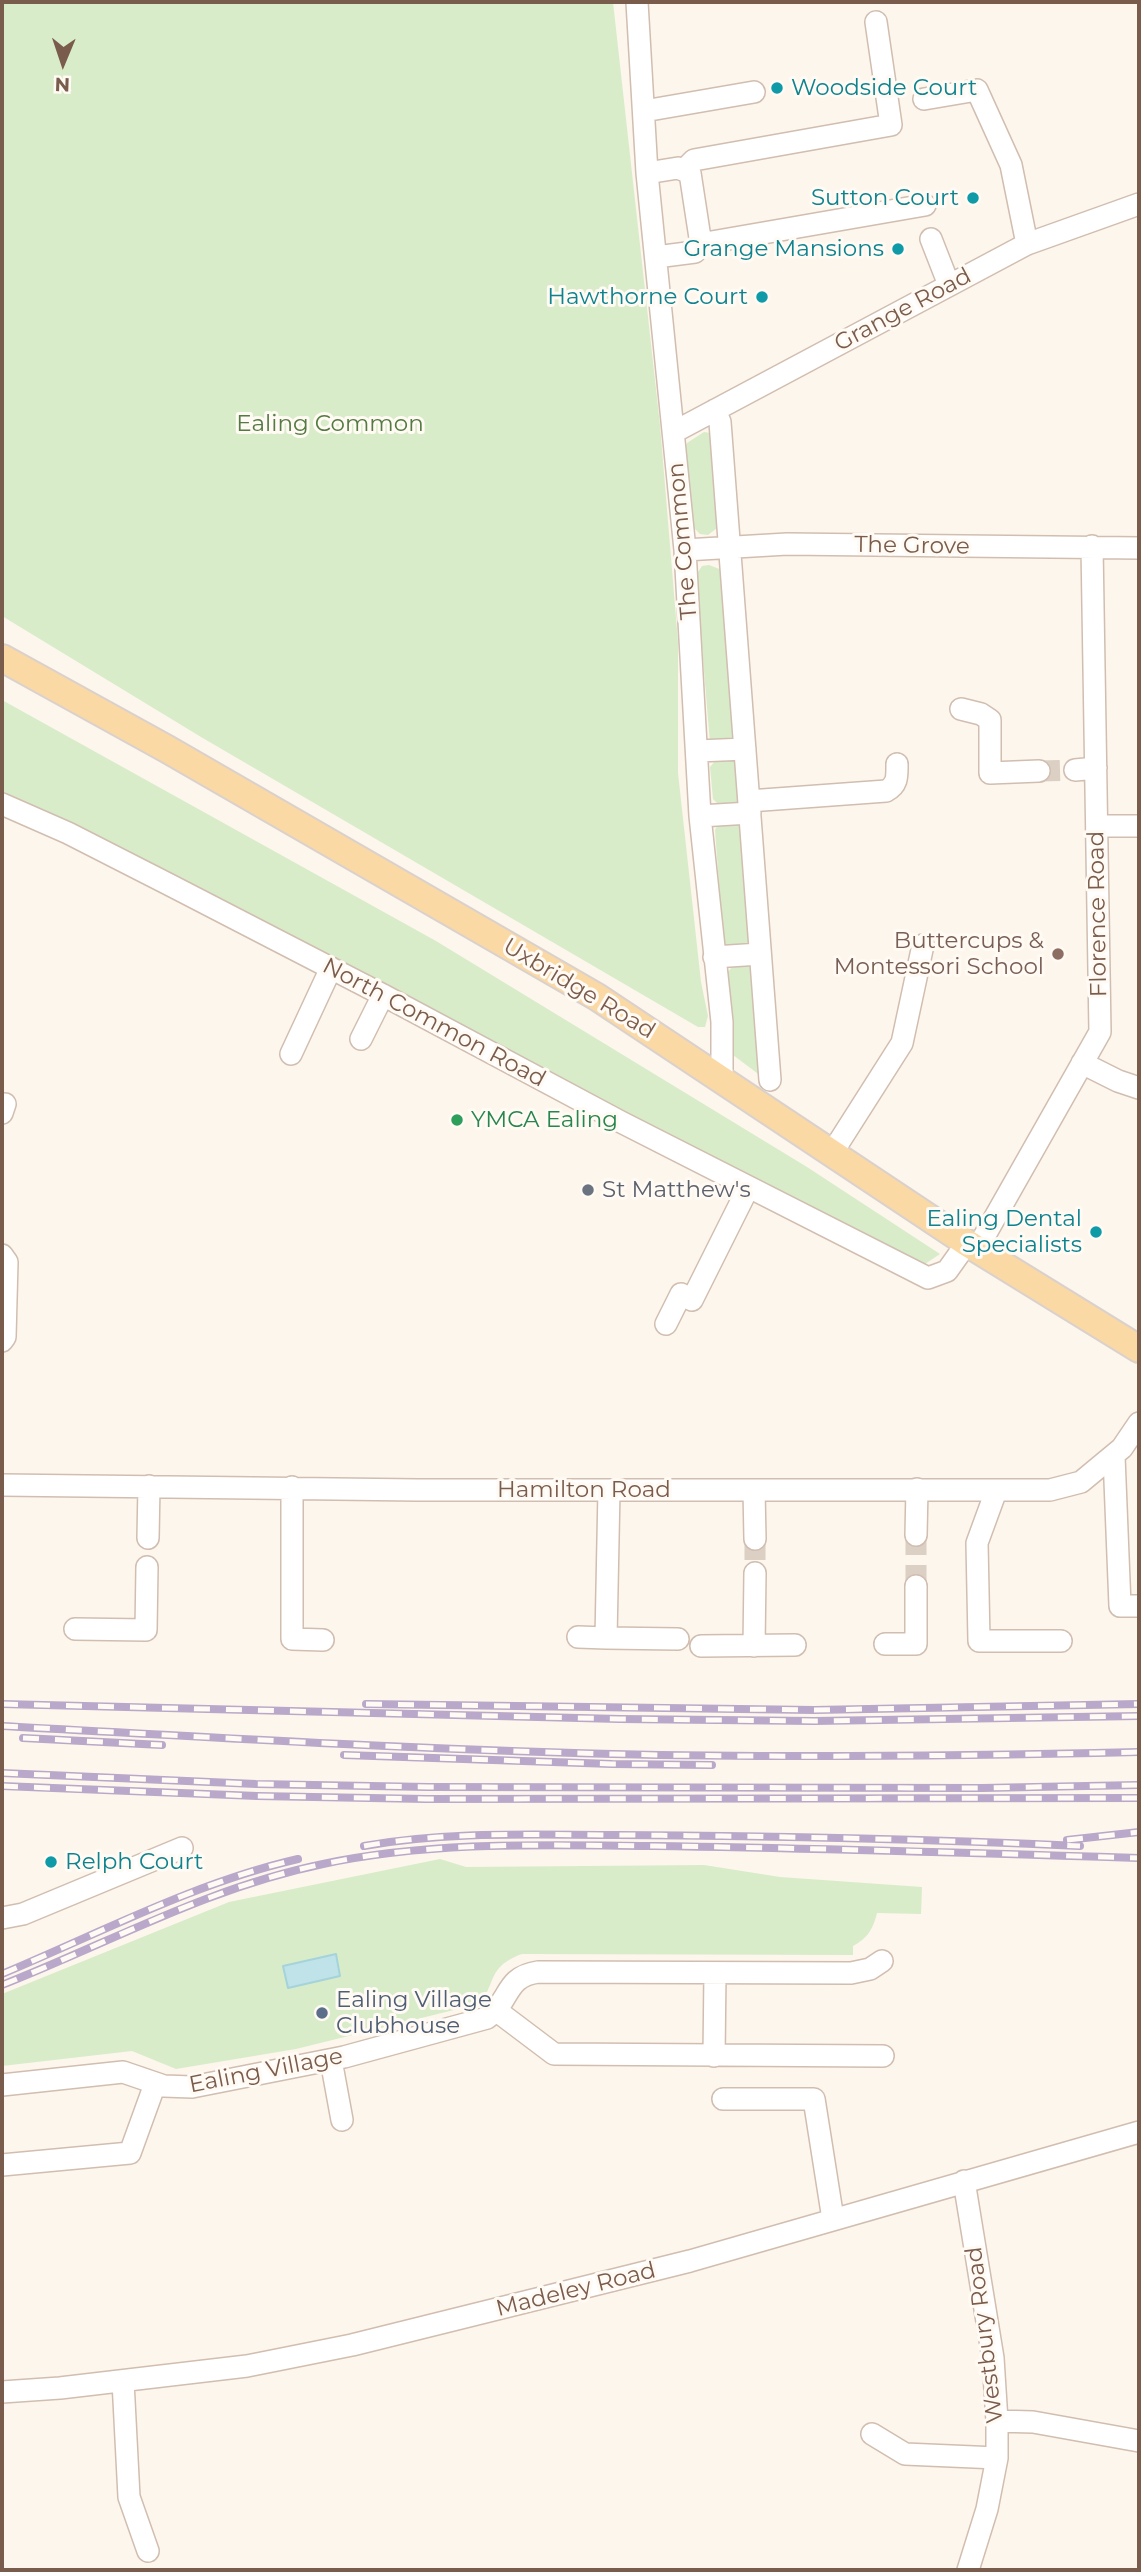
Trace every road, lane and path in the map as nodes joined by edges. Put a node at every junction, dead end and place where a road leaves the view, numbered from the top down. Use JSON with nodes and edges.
{"nodes":[{"id":1,"x":637,"y":2,"type":"edge"},
{"id":2,"x":876,"y":22,"type":"dead end"},
{"id":3,"x":754,"y":92,"type":"dead end"},
{"id":4,"x":924,"y":99,"type":"dead end"},
{"id":5,"x":644,"y":111,"type":"junction"},
{"id":6,"x":685,"y":169,"type":"junction"},
{"id":7,"x":648,"y":173,"type":"junction"},
{"id":8,"x":1139,"y":204,"type":"edge"},
{"id":9,"x":925,"y":205,"type":"dead end"},
{"id":10,"x":931,"y":239,"type":"dead end"},
{"id":11,"x":700,"y":244,"type":"junction"},
{"id":12,"x":1027,"y":244,"type":"junction"},
{"id":13,"x":656,"y":257,"type":"junction"},
{"id":14,"x":949,"y":285,"type":"junction"},
{"id":15,"x":715,"y":410,"type":"junction"},
{"id":16,"x":674,"y":432,"type":"junction"},
{"id":17,"x":729,"y":547,"type":"junction"},
{"id":18,"x":1092,"y":547,"type":"junction"},
{"id":19,"x":1139,"y":548,"type":"edge"},
{"id":20,"x":685,"y":550,"type":"junction"},
{"id":21,"x":2,"y":658,"type":"edge"},
{"id":22,"x":961,"y":709,"type":"dead end"},
{"id":23,"x":745,"y":749,"type":"junction"},
{"id":24,"x":698,"y":751,"type":"junction"},
{"id":25,"x":897,"y":764,"type":"dead end"},
{"id":26,"x":1039,"y":771,"type":"tunnel mouth"},
{"id":27,"x":2,"y":804,"type":"edge"},
{"id":28,"x":750,"y":807,"type":"junction"},
{"id":29,"x":700,"y":816,"type":"junction"},
{"id":30,"x":1097,"y":826,"type":"junction"},
{"id":31,"x":1139,"y":826,"type":"edge"},
{"id":32,"x":923,"y":945,"type":"dead end"},
{"id":33,"x":760,"y":954,"type":"junction"},
{"id":34,"x":714,"y":957,"type":"junction"},
{"id":35,"x":331,"y":968,"type":"junction"},
{"id":36,"x":383,"y":995,"type":"junction"},
{"id":37,"x":361,"y":1039,"type":"dead end"},
{"id":38,"x":291,"y":1054,"type":"dead end"},
{"id":39,"x":1082,"y":1063,"type":"junction"},
{"id":40,"x":722,"y":1080,"type":"junction"},
{"id":41,"x":770,"y":1080,"type":"dead end"},
{"id":42,"x":1139,"y":1088,"type":"edge"},
{"id":43,"x":832,"y":1153,"type":"junction"},
{"id":44,"x":748,"y":1188,"type":"junction"},
{"id":45,"x":972,"y":1246,"type":"junction"},
{"id":46,"x":2,"y":1255,"type":"edge"},
{"id":47,"x":666,"y":1324,"type":"dead end"},
{"id":48,"x":2,"y":1341,"type":"edge"},
{"id":49,"x":1139,"y":1349,"type":"edge"},
{"id":50,"x":1139,"y":1423,"type":"edge"},
{"id":51,"x":1114,"y":1456,"type":"junction"},
{"id":52,"x":2,"y":1485,"type":"edge"},
{"id":53,"x":149,"y":1486,"type":"junction"},
{"id":54,"x":292,"y":1487,"type":"junction"},
{"id":55,"x":917,"y":1489,"type":"junction"},
{"id":56,"x":609,"y":1490,"type":"junction"},
{"id":57,"x":754,"y":1490,"type":"junction"},
{"id":58,"x":996,"y":1491,"type":"junction"},
{"id":59,"x":916,"y":1535,"type":"tunnel mouth"},
{"id":60,"x":148,"y":1538,"type":"dead end"},
{"id":61,"x":755,"y":1539,"type":"tunnel mouth"},
{"id":62,"x":147,"y":1567,"type":"dead end"},
{"id":63,"x":755,"y":1573,"type":"tunnel mouth"},
{"id":64,"x":916,"y":1586,"type":"tunnel mouth"},
{"id":65,"x":1139,"y":1606,"type":"edge"},
{"id":66,"x":75,"y":1629,"type":"dead end"},
{"id":67,"x":578,"y":1637,"type":"dead end"},
{"id":68,"x":606,"y":1637,"type":"junction"},
{"id":69,"x":678,"y":1639,"type":"dead end"},
{"id":70,"x":323,"y":1640,"type":"dead end"},
{"id":71,"x":1061,"y":1641,"type":"dead end"},
{"id":72,"x":885,"y":1644,"type":"dead end"},
{"id":73,"x":795,"y":1645,"type":"dead end"},
{"id":74,"x":701,"y":1646,"type":"dead end"},
{"id":75,"x":754,"y":1646,"type":"junction"},
{"id":76,"x":182,"y":1848,"type":"dead end"},
{"id":77,"x":2,"y":1918,"type":"edge"},
{"id":78,"x":882,"y":1961,"type":"dead end"},
{"id":79,"x":715,"y":1973,"type":"junction"},
{"id":80,"x":497,"y":2011,"type":"junction"},
{"id":81,"x":715,"y":2056,"type":"junction"},
{"id":82,"x":883,"y":2056,"type":"dead end"},
{"id":83,"x":331,"y":2060,"type":"junction"},
{"id":84,"x":155,"y":2084,"type":"junction"},
{"id":85,"x":2,"y":2085,"type":"edge"},
{"id":86,"x":723,"y":2099,"type":"dead end"},
{"id":87,"x":342,"y":2120,"type":"dead end"},
{"id":88,"x":1139,"y":2132,"type":"edge"},
{"id":89,"x":2,"y":2165,"type":"edge"},
{"id":90,"x":964,"y":2181,"type":"junction"},
{"id":91,"x":833,"y":2219,"type":"junction"},
{"id":92,"x":123,"y":2381,"type":"junction"},
{"id":93,"x":2,"y":2392,"type":"edge"},
{"id":94,"x":997,"y":2421,"type":"junction"},
{"id":95,"x":872,"y":2434,"type":"dead end"},
{"id":96,"x":1139,"y":2441,"type":"edge"},
{"id":97,"x":997,"y":2458,"type":"junction"},
{"id":98,"x":148,"y":2551,"type":"dead end"},
{"id":99,"x":968,"y":2570,"type":"edge"}],
"edges":[{"from":1,"to":5,"type":"street","name":"The Common"},
{"from":2,"to":6,"type":"street"},
{"from":3,"to":5,"type":"street"},
{"from":4,"to":12,"type":"street"},
{"from":5,"to":7,"type":"street","name":"The Common"},
{"from":6,"to":7,"type":"street"},
{"from":6,"to":11,"type":"street"},
{"from":7,"to":13,"type":"street","name":"The Common"},
{"from":8,"to":12,"type":"street","name":"Grange Road"},
{"from":9,"to":11,"type":"street"},
{"from":10,"to":14,"type":"street"},
{"from":11,"to":13,"type":"street"},
{"from":12,"to":14,"type":"street","name":"Grange Road"},
{"from":13,"to":16,"type":"street","name":"The Common"},
{"from":14,"to":15,"type":"street","name":"Grange Road"},
{"from":15,"to":16,"type":"street","name":"Grange Road"},
{"from":15,"to":17,"type":"street"},
{"from":16,"to":20,"type":"street","name":"The Common"},
{"from":17,"to":18,"type":"street","name":"The Grove"},
{"from":17,"to":20,"type":"street","name":"The Grove"},
{"from":17,"to":23,"type":"street"},
{"from":18,"to":19,"type":"street","name":"The Grove"},
{"from":18,"to":30,"type":"street","name":"Florence Road"},
{"from":20,"to":24,"type":"street","name":"The Common"},
{"from":21,"to":40,"type":"main road","name":"Uxbridge Road"},
{"from":22,"to":26,"type":"street"},
{"from":23,"to":24,"type":"street"},
{"from":23,"to":28,"type":"street"},
{"from":24,"to":29,"type":"street","name":"The Common"},
{"from":25,"to":28,"type":"street"},
{"from":27,"to":35,"type":"street","name":"North Common Road"},
{"from":28,"to":29,"type":"street"},
{"from":28,"to":33,"type":"street"},
{"from":29,"to":34,"type":"street","name":"The Common"},
{"from":30,"to":31,"type":"street"},
{"from":30,"to":39,"type":"street","name":"Florence Road"},
{"from":32,"to":43,"type":"street"},
{"from":33,"to":34,"type":"street"},
{"from":33,"to":41,"type":"street"},
{"from":34,"to":40,"type":"street","name":"The Common"},
{"from":35,"to":36,"type":"street","name":"North Common Road"},
{"from":35,"to":38,"type":"street"},
{"from":36,"to":37,"type":"street"},
{"from":36,"to":44,"type":"street","name":"North Common Road"},
{"from":39,"to":42,"type":"street"},
{"from":39,"to":45,"type":"street","name":"Florence Road"},
{"from":40,"to":43,"type":"main road","name":"Uxbridge Road"},
{"from":43,"to":45,"type":"main road","name":"Uxbridge Road"},
{"from":44,"to":45,"type":"street","name":"North Common Road"},
{"from":44,"to":47,"type":"street"},
{"from":45,"to":49,"type":"main road","name":"Uxbridge Road"},
{"from":46,"to":48,"type":"street"},
{"from":50,"to":51,"type":"street","name":"Hamilton Road"},
{"from":51,"to":58,"type":"street","name":"Hamilton Road"},
{"from":51,"to":65,"type":"street"},
{"from":52,"to":53,"type":"street","name":"Hamilton Road"},
{"from":53,"to":54,"type":"street","name":"Hamilton Road"},
{"from":53,"to":60,"type":"street"},
{"from":54,"to":56,"type":"street","name":"Hamilton Road"},
{"from":54,"to":70,"type":"street"},
{"from":55,"to":57,"type":"street","name":"Hamilton Road"},
{"from":55,"to":58,"type":"street","name":"Hamilton Road"},
{"from":55,"to":59,"type":"street"},
{"from":56,"to":57,"type":"street","name":"Hamilton Road"},
{"from":56,"to":68,"type":"street"},
{"from":57,"to":61,"type":"street"},
{"from":58,"to":71,"type":"street"},
{"from":62,"to":66,"type":"street"},
{"from":63,"to":75,"type":"street"},
{"from":64,"to":72,"type":"street"},
{"from":67,"to":68,"type":"street"},
{"from":68,"to":69,"type":"street"},
{"from":73,"to":75,"type":"street"},
{"from":74,"to":75,"type":"street"},
{"from":76,"to":77,"type":"street"},
{"from":78,"to":79,"type":"street"},
{"from":79,"to":80,"type":"street"},
{"from":79,"to":81,"type":"street"},
{"from":80,"to":81,"type":"street"},
{"from":80,"to":83,"type":"street","name":"Ealing Village"},
{"from":81,"to":82,"type":"street"},
{"from":83,"to":84,"type":"street","name":"Ealing Village"},
{"from":83,"to":87,"type":"street"},
{"from":84,"to":85,"type":"street","name":"Ealing Village"},
{"from":84,"to":89,"type":"street"},
{"from":86,"to":91,"type":"street"},
{"from":88,"to":90,"type":"street","name":"Madeley Road"},
{"from":90,"to":91,"type":"street","name":"Madeley Road"},
{"from":90,"to":94,"type":"street","name":"Westbury Road"},
{"from":91,"to":92,"type":"street","name":"Madeley Road"},
{"from":92,"to":93,"type":"street","name":"Madeley Road"},
{"from":92,"to":98,"type":"street"},
{"from":94,"to":96,"type":"street"},
{"from":94,"to":97,"type":"street","name":"Westbury Road"},
{"from":95,"to":97,"type":"street"},
{"from":97,"to":99,"type":"street","name":"Westbury Road"}]}
